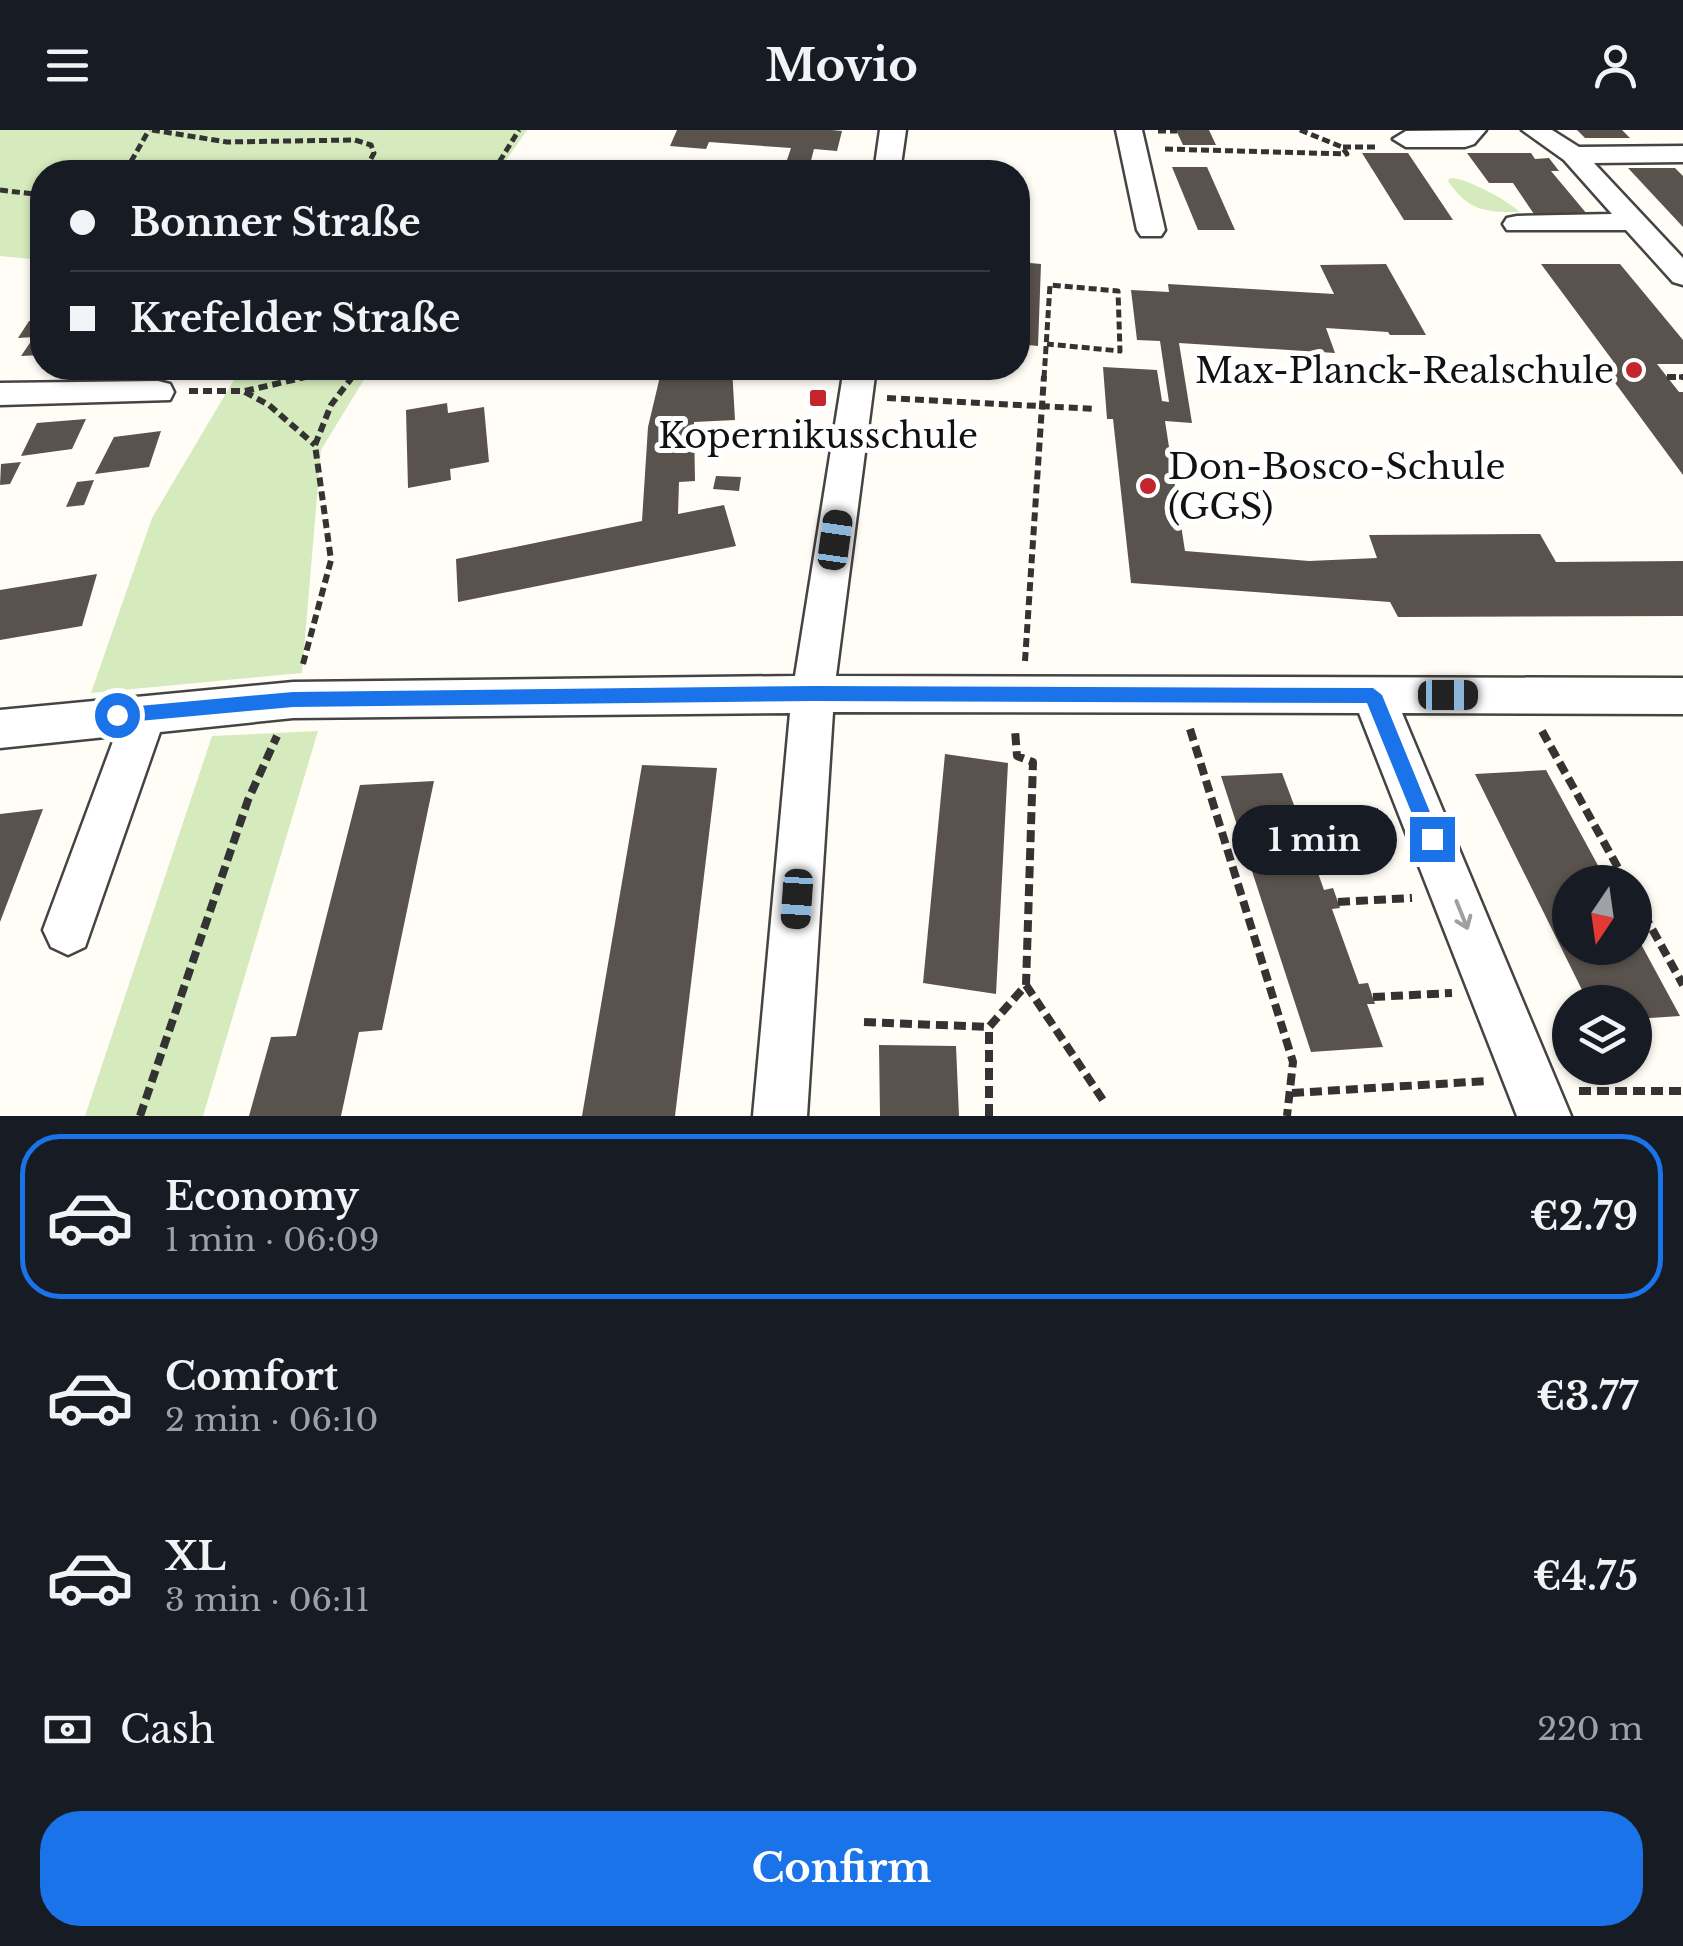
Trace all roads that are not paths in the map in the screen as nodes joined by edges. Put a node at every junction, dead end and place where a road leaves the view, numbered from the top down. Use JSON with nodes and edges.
{"nodes":[{"id":1,"x":893,"y":130,"type":"edge"},
{"id":2,"x":1472,"y":130,"type":"edge"},
{"id":3,"x":1406,"y":139,"type":"dead end"},
{"id":4,"x":1132,"y":140,"type":"edge"},
{"id":5,"x":1644,"y":142,"type":"dead end"},
{"id":6,"x":1561,"y":148,"type":"edge"},
{"id":7,"x":1683,"y":154,"type":"edge"},
{"id":8,"x":889,"y":160,"type":"edge"},
{"id":9,"x":1683,"y":164,"type":"edge"},
{"id":10,"x":1632,"y":222,"type":"junction"},
{"id":11,"x":1517,"y":224,"type":"dead end"},
{"id":12,"x":1151,"y":230,"type":"dead end"},
{"id":13,"x":1671,"y":254,"type":"edge"},
{"id":14,"x":1683,"y":276,"type":"edge"},
{"id":15,"x":858,"y":382,"type":"edge"},
{"id":16,"x":158,"y":392,"type":"road end"},
{"id":17,"x":0,"y":394,"type":"edge"},
{"id":18,"x":813,"y":693,"type":"junction"},
{"id":19,"x":1373,"y":695,"type":"junction"},
{"id":20,"x":1683,"y":696,"type":"edge"},
{"id":21,"x":145,"y":713,"type":"junction"},
{"id":22,"x":0,"y":729,"type":"edge"},
{"id":23,"x":68,"y":930,"type":"dead end"},
{"id":24,"x":1535,"y":1095,"type":"edge"},
{"id":25,"x":780,"y":1116,"type":"edge"}],
"edges":[{"from":1,"to":8,"type":"street"},
{"from":2,"to":3,"type":"street"},
{"from":4,"to":12,"type":"street"},
{"from":5,"to":6,"type":"street"},
{"from":6,"to":7,"type":"street"},
{"from":6,"to":9,"type":"street"},
{"from":6,"to":10,"type":"street"},
{"from":10,"to":11,"type":"street"},
{"from":10,"to":13,"type":"street"},
{"from":13,"to":14,"type":"street"},
{"from":15,"to":18,"type":"street"},
{"from":16,"to":17,"type":"street"},
{"from":18,"to":19,"type":"street"},
{"from":18,"to":21,"type":"street"},
{"from":18,"to":25,"type":"street"},
{"from":19,"to":20,"type":"street"},
{"from":19,"to":24,"type":"street","one_way":true},
{"from":21,"to":22,"type":"street"},
{"from":21,"to":23,"type":"street"}]}
